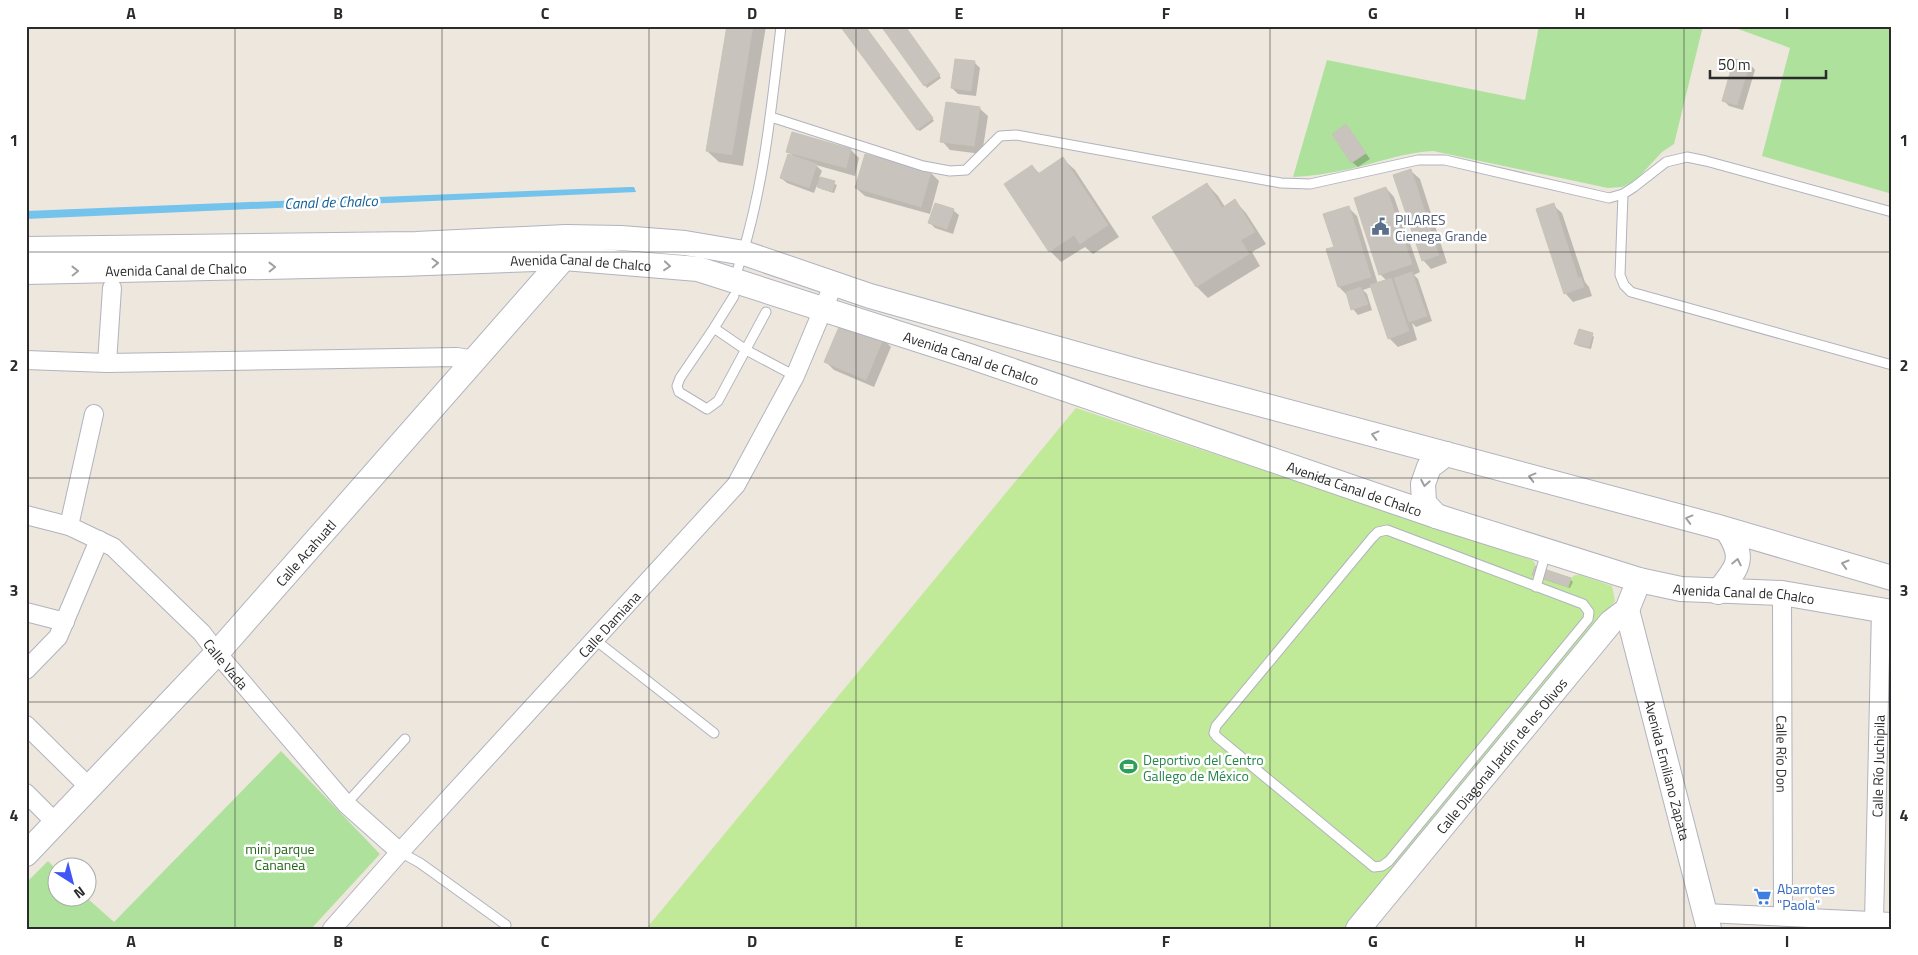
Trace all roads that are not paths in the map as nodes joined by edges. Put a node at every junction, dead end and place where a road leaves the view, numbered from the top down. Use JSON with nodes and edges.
{"nodes":[{"id":1,"x":781,"y":26,"type":"edge"},
{"id":2,"x":771,"y":118,"type":"junction"},
{"id":3,"x":1623,"y":194,"type":"junction"},
{"id":4,"x":1892,"y":212,"type":"edge"},
{"id":5,"x":565,"y":248,"type":"junction"},
{"id":6,"x":26,"y":249,"type":"edge"},
{"id":7,"x":744,"y":253,"type":"junction"},
{"id":8,"x":26,"y":272,"type":"edge"},
{"id":9,"x":834,"y":283,"type":"junction"},
{"id":10,"x":112,"y":288,"type":"dead end"},
{"id":11,"x":734,"y":288,"type":"junction"},
{"id":12,"x":823,"y":309,"type":"junction"},
{"id":13,"x":766,"y":312,"type":"dead end"},
{"id":14,"x":714,"y":328,"type":"junction"},
{"id":15,"x":746,"y":350,"type":"junction"},
{"id":16,"x":26,"y":360,"type":"edge"},
{"id":17,"x":475,"y":360,"type":"junction"},
{"id":18,"x":107,"y":363,"type":"junction"},
{"id":19,"x":1892,"y":365,"type":"edge"},
{"id":20,"x":795,"y":376,"type":"junction"},
{"id":21,"x":94,"y":414,"type":"dead end"},
{"id":22,"x":1446,"y":454,"type":"junction"},
{"id":23,"x":26,"y":515,"type":"edge"},
{"id":24,"x":1436,"y":516,"type":"junction"},
{"id":25,"x":68,"y":526,"type":"junction"},
{"id":26,"x":1727,"y":530,"type":"junction"},
{"id":27,"x":99,"y":540,"type":"junction"},
{"id":28,"x":1546,"y":551,"type":"junction"},
{"id":29,"x":1892,"y":578,"type":"edge"},
{"id":30,"x":1639,"y":580,"type":"junction"},
{"id":31,"x":1536,"y":587,"type":"junction"},
{"id":32,"x":1718,"y":592,"type":"junction"},
{"id":33,"x":1782,"y":593,"type":"junction"},
{"id":34,"x":1627,"y":610,"type":"junction"},
{"id":35,"x":1886,"y":611,"type":"edge"},
{"id":36,"x":26,"y":612,"type":"edge"},
{"id":37,"x":65,"y":622,"type":"junction"},
{"id":38,"x":594,"y":639,"type":"junction"},
{"id":39,"x":217,"y":653,"type":"junction"},
{"id":40,"x":26,"y":670,"type":"edge"},
{"id":41,"x":26,"y":725,"type":"edge"},
{"id":42,"x":714,"y":733,"type":"dead end"},
{"id":43,"x":405,"y":739,"type":"dead end"},
{"id":44,"x":90,"y":788,"type":"junction"},
{"id":45,"x":26,"y":792,"type":"edge"},
{"id":46,"x":346,"y":804,"type":"junction"},
{"id":47,"x":56,"y":823,"type":"junction"},
{"id":48,"x":400,"y":852,"type":"junction"},
{"id":49,"x":26,"y":854,"type":"edge"},
{"id":50,"x":1783,"y":916,"type":"junction"},
{"id":51,"x":1707,"y":921,"type":"edge"},
{"id":52,"x":1871,"y":924,"type":"edge"},
{"id":53,"x":506,"y":925,"type":"dead end"},
{"id":54,"x":332,"y":929,"type":"edge"},
{"id":55,"x":1358,"y":929,"type":"edge"}],
"edges":[{"from":1,"to":2,"type":"lane"},
{"from":2,"to":3,"type":"lane"},
{"from":2,"to":7,"type":"lane"},
{"from":3,"to":4,"type":"lane"},
{"from":3,"to":19,"type":"lane"},
{"from":5,"to":6,"type":"main road","name":"Avenida Canal de Chalco"},
{"from":5,"to":7,"type":"main road","name":"Avenida Canal de Chalco"},
{"from":8,"to":5,"type":"main road","name":"Avenida Canal de Chalco","one_way":true},
{"from":5,"to":11,"type":"main road","name":"Avenida Canal de Chalco","one_way":true},
{"from":5,"to":17,"type":"main road","name":"Calle Acahuatl"},
{"from":7,"to":9,"type":"main road","name":"Avenida Canal de Chalco"},
{"from":7,"to":11,"type":"lane"},
{"from":9,"to":12,"type":"street","name":"Calle Damiana"},
{"from":22,"to":9,"type":"main road","name":"Avenida Canal de Chalco","one_way":true},
{"from":10,"to":18,"type":"street"},
{"from":11,"to":12,"type":"main road","name":"Avenida Canal de Chalco"},
{"from":11,"to":14,"type":"lane"},
{"from":12,"to":20,"type":"street","name":"Calle Damiana"},
{"from":12,"to":24,"type":"main road","name":"Avenida Canal de Chalco"},
{"from":13,"to":15,"type":"lane"},
{"from":14,"to":15,"type":"lane"},
{"from":14,"to":15,"type":"lane"},
{"from":15,"to":20,"type":"lane"},
{"from":16,"to":18,"type":"street"},
{"from":17,"to":18,"type":"street"},
{"from":17,"to":39,"type":"main road","name":"Calle Acahuatl"},
{"from":20,"to":38,"type":"street","name":"Calle Damiana"},
{"from":21,"to":25,"type":"street"},
{"from":22,"to":24,"type":"main road","one_way":true},
{"from":26,"to":22,"type":"main road","name":"Avenida Canal de Chalco","one_way":true},
{"from":23,"to":25,"type":"street","name":"Calle Vada"},
{"from":24,"to":28,"type":"main road","name":"Avenida Canal de Chalco"},
{"from":25,"to":27,"type":"street","name":"Calle Vada"},
{"from":29,"to":26,"type":"main road","name":"Avenida Canal de Chalco","one_way":true},
{"from":32,"to":26,"type":"main road","one_way":true},
{"from":27,"to":37,"type":"street"},
{"from":27,"to":39,"type":"street","name":"Calle Vada"},
{"from":28,"to":30,"type":"main road","name":"Avenida Canal de Chalco"},
{"from":28,"to":31,"type":"lane"},
{"from":30,"to":32,"type":"main road","name":"Avenida Canal de Chalco"},
{"from":30,"to":34,"type":"main road","name":"Calle Diagonal Jardín de los Olivos"},
{"from":31,"to":31,"type":"lane"},
{"from":32,"to":33,"type":"main road","name":"Avenida Canal de Chalco"},
{"from":33,"to":35,"type":"main road","name":"Avenida Canal de Chalco"},
{"from":33,"to":50,"type":"street","name":"Calle Río Don"},
{"from":34,"to":51,"type":"main road","name":"Avenida Emiliano Zapata"},
{"from":34,"to":55,"type":"main road","name":"Calle Diagonal Jardín de los Olivos"},
{"from":35,"to":52,"type":"street","name":"Calle Río Juchipila"},
{"from":36,"to":37,"type":"street"},
{"from":37,"to":40,"type":"street"},
{"from":38,"to":42,"type":"lane"},
{"from":38,"to":48,"type":"street","name":"Calle Damiana"},
{"from":39,"to":44,"type":"main road","name":"Calle Acahuatl"},
{"from":39,"to":46,"type":"street","name":"Calle Vada"},
{"from":41,"to":44,"type":"street"},
{"from":43,"to":46,"type":"lane"},
{"from":44,"to":47,"type":"main road","name":"Calle Acahuatl"},
{"from":45,"to":47,"type":"street"},
{"from":46,"to":48,"type":"street","name":"Calle Vada"},
{"from":47,"to":49,"type":"main road","name":"Calle Acahuatl"},
{"from":48,"to":53,"type":"lane"},
{"from":48,"to":54,"type":"street","name":"Calle Damiana"},
{"from":50,"to":51,"type":"street"},
{"from":50,"to":52,"type":"street"}]}
